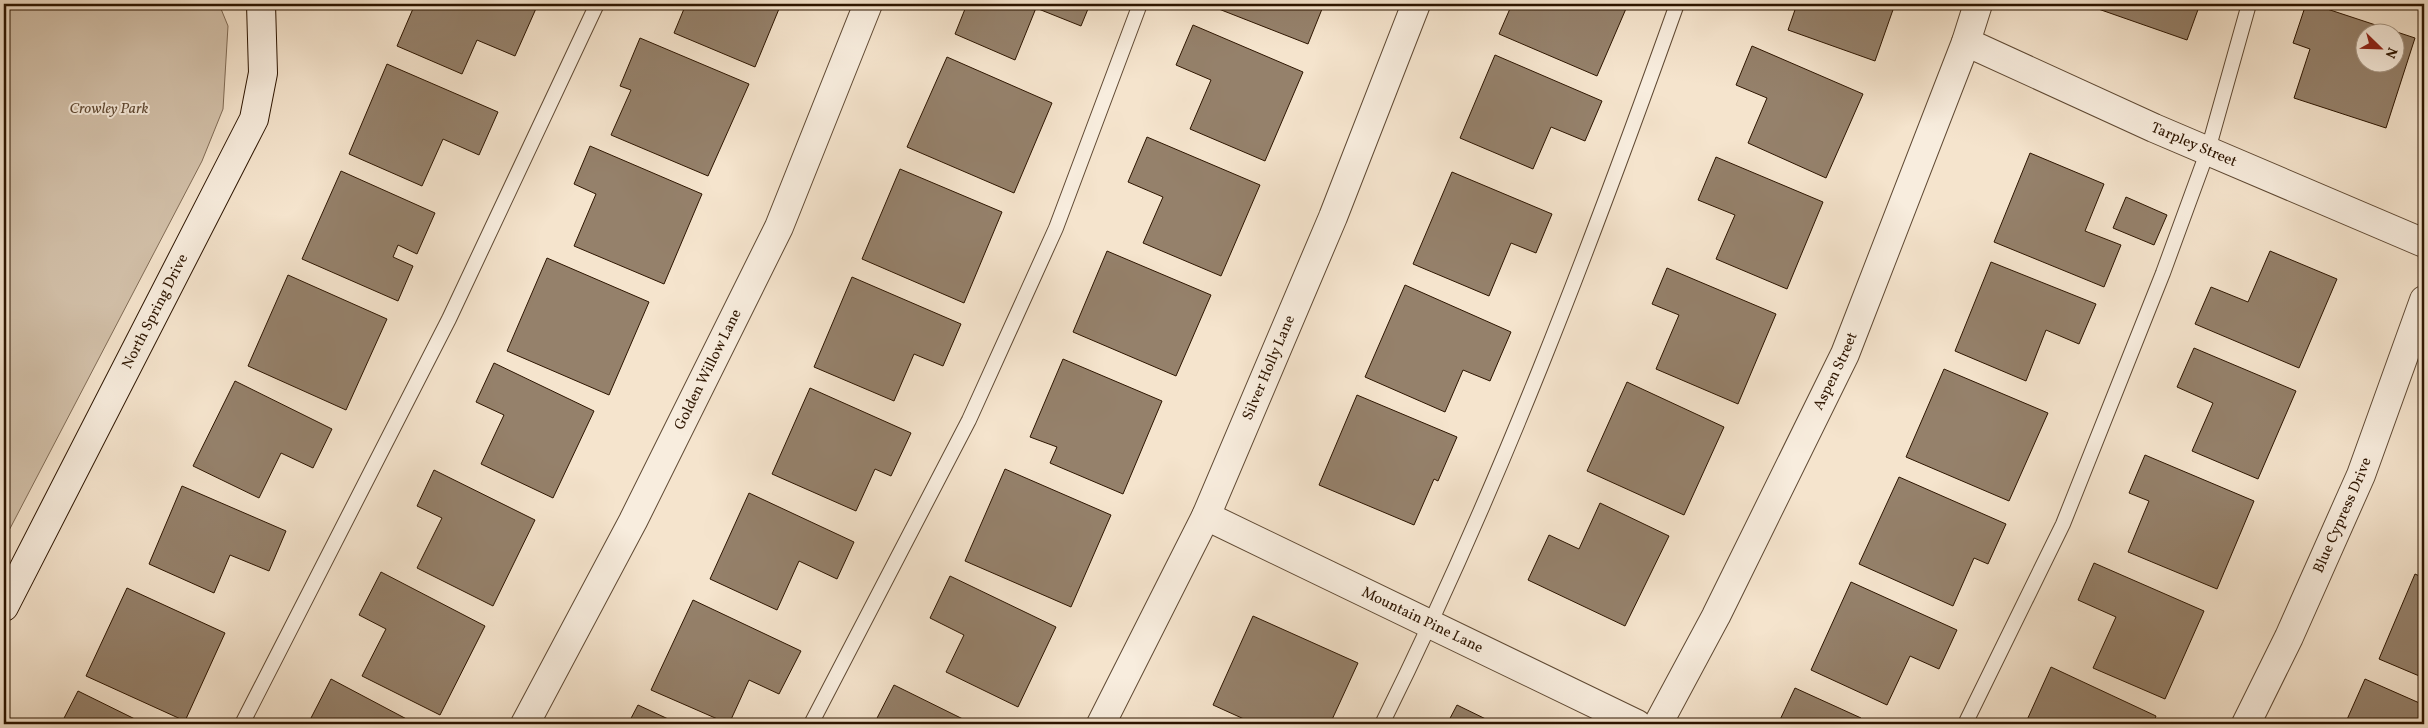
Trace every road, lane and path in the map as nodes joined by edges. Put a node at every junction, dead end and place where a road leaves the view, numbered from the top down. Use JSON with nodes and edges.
{"nodes":[{"id":1,"x":260,"y":4,"type":"edge"},
{"id":2,"x":597,"y":4,"type":"edge"},
{"id":3,"x":868,"y":4,"type":"edge"},
{"id":4,"x":1140,"y":4,"type":"edge"},
{"id":5,"x":1416,"y":4,"type":"edge"},
{"id":6,"x":1677,"y":4,"type":"edge"},
{"id":7,"x":1978,"y":4,"type":"edge"},
{"id":8,"x":2249,"y":4,"type":"edge"},
{"id":9,"x":1966,"y":42,"type":"junction"},
{"id":10,"x":2208,"y":150,"type":"junction"},
{"id":11,"x":2424,"y":243,"type":"edge"},
{"id":12,"x":2424,"y":300,"type":"edge"},
{"id":13,"x":1206,"y":516,"type":"junction"},
{"id":14,"x":4,"y":607,"type":"edge"},
{"id":15,"x":1431,"y":625,"type":"junction"},
{"id":16,"x":242,"y":724,"type":"edge"},
{"id":17,"x":525,"y":724,"type":"edge"},
{"id":18,"x":811,"y":724,"type":"edge"},
{"id":19,"x":1101,"y":724,"type":"edge"},
{"id":20,"x":1382,"y":724,"type":"edge"},
{"id":21,"x":1638,"y":724,"type":"edge"},
{"id":22,"x":1658,"y":724,"type":"edge"},
{"id":23,"x":1965,"y":724,"type":"edge"},
{"id":24,"x":2246,"y":724,"type":"edge"}],
"edges":[{"from":1,"to":14,"type":"street","name":"North Spring Drive"},
{"from":2,"to":16,"type":"lane"},
{"from":3,"to":17,"type":"street","name":"Golden Willow Lane"},
{"from":4,"to":18,"type":"lane"},
{"from":5,"to":13,"type":"street","name":"Silver Holly Lane"},
{"from":6,"to":15,"type":"lane"},
{"from":7,"to":9,"type":"street","name":"Aspen Street"},
{"from":8,"to":10,"type":"lane"},
{"from":9,"to":10,"type":"street","name":"Tarpley Street"},
{"from":9,"to":22,"type":"street","name":"Aspen Street"},
{"from":10,"to":11,"type":"street","name":"Tarpley Street"},
{"from":10,"to":23,"type":"lane"},
{"from":12,"to":24,"type":"street","name":"Blue Cypress Drive"},
{"from":13,"to":15,"type":"street","name":"Mountain Pine Lane"},
{"from":13,"to":19,"type":"street","name":"Silver Holly Lane"},
{"from":15,"to":20,"type":"lane"},
{"from":15,"to":21,"type":"street","name":"Mountain Pine Lane"}]}
